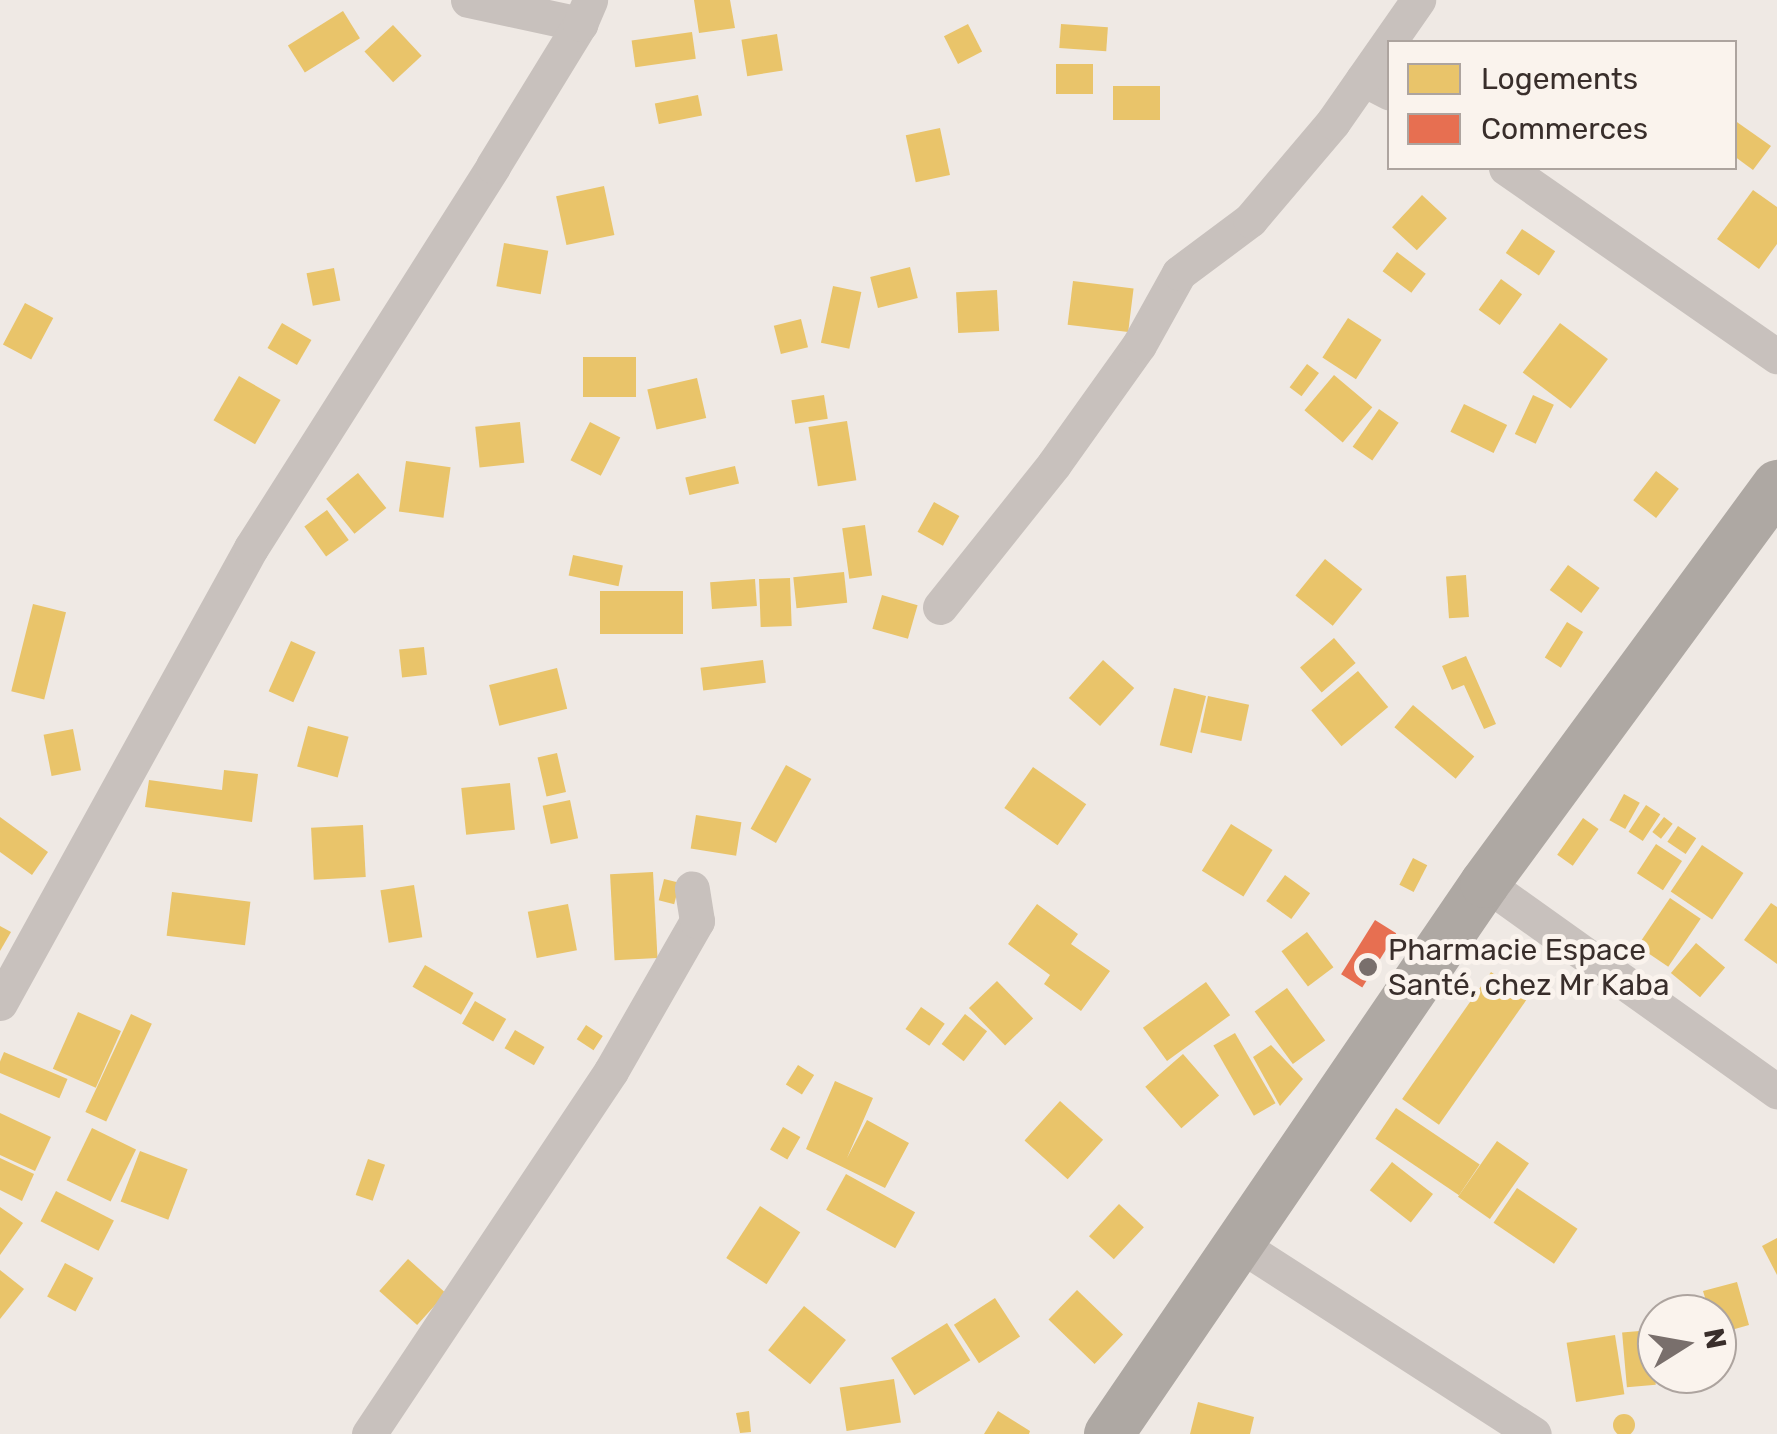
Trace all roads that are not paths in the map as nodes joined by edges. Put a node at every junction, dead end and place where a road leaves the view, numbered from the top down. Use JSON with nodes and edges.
{"nodes":[{"id":1,"x":468,"y":0,"type":"edge"},
{"id":2,"x":1418,"y":0,"type":"edge"},
{"id":3,"x":585,"y":12,"type":"edge"},
{"id":4,"x":1398,"y":40,"type":"edge"},
{"id":5,"x":1387,"y":63,"type":"edge"},
{"id":6,"x":1376,"y":86,"type":"edge"},
{"id":7,"x":1509,"y":170,"type":"edge"},
{"id":8,"x":1777,"y":356,"type":"edge"},
{"id":9,"x":1777,"y":485,"type":"edge"},
{"id":10,"x":940,"y":606,"type":"dead end"},
{"id":11,"x":1485,"y":883,"type":"junction"},
{"id":12,"x":692,"y":888,"type":"dead end"},
{"id":13,"x":0,"y":1003,"type":"edge"},
{"id":14,"x":1777,"y":1091,"type":"edge"},
{"id":15,"x":1242,"y":1246,"type":"junction"},
{"id":16,"x":368,"y":1434,"type":"edge"},
{"id":17,"x":1109,"y":1434,"type":"edge"},
{"id":18,"x":1534,"y":1434,"type":"edge"}],
"edges":[{"from":1,"to":3,"type":"street"},
{"from":2,"to":4,"type":"street"},
{"from":3,"to":13,"type":"street"},
{"from":5,"to":6,"type":"street"},
{"from":6,"to":10,"type":"street"},
{"from":7,"to":8,"type":"street"},
{"from":9,"to":11,"type":"highway"},
{"from":11,"to":14,"type":"street"},
{"from":11,"to":15,"type":"highway"},
{"from":12,"to":16,"type":"street"},
{"from":15,"to":17,"type":"highway"},
{"from":15,"to":18,"type":"street"}]}
